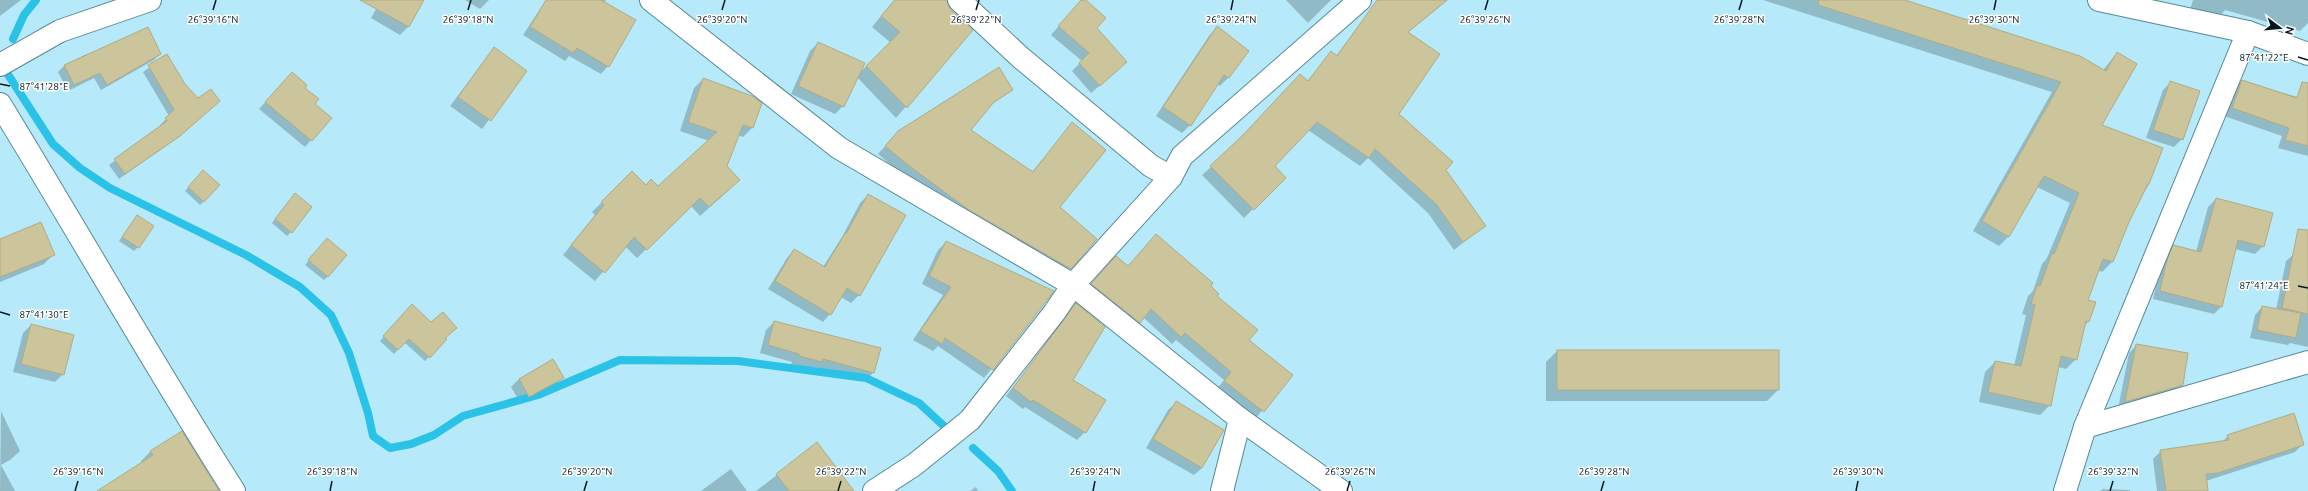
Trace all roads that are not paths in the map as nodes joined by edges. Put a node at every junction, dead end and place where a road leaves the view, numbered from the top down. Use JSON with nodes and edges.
{"nodes":[{"id":1,"x":150,"y":0,"type":"edge"},
{"id":2,"x":651,"y":0,"type":"edge"},
{"id":3,"x":959,"y":0,"type":"edge"},
{"id":4,"x":1360,"y":0,"type":"edge"},
{"id":5,"x":2113,"y":2,"type":"edge"},
{"id":6,"x":2248,"y":32,"type":"junction"},
{"id":7,"x":2308,"y":54,"type":"edge"},
{"id":8,"x":0,"y":65,"type":"edge"},
{"id":9,"x":0,"y":104,"type":"edge"},
{"id":10,"x":1171,"y":177,"type":"junction"},
{"id":11,"x":1073,"y":285,"type":"junction"},
{"id":12,"x":2308,"y":362,"type":"edge"},
{"id":13,"x":1240,"y":419,"type":"junction"},
{"id":14,"x":2085,"y":427,"type":"junction"},
{"id":15,"x":234,"y":491,"type":"edge"},
{"id":16,"x":874,"y":491,"type":"edge"},
{"id":17,"x":1222,"y":491,"type":"edge"},
{"id":18,"x":1341,"y":491,"type":"edge"},
{"id":19,"x":2065,"y":491,"type":"edge"}],
"edges":[{"from":1,"to":8,"type":"street"},
{"from":2,"to":11,"type":"street"},
{"from":3,"to":10,"type":"street"},
{"from":4,"to":10,"type":"street"},
{"from":5,"to":6,"type":"street"},
{"from":6,"to":7,"type":"street"},
{"from":6,"to":14,"type":"street"},
{"from":9,"to":15,"type":"street"},
{"from":10,"to":11,"type":"street"},
{"from":11,"to":13,"type":"street"},
{"from":11,"to":16,"type":"street"},
{"from":12,"to":14,"type":"street"},
{"from":13,"to":17,"type":"street"},
{"from":13,"to":18,"type":"street"},
{"from":14,"to":19,"type":"street"}]}
